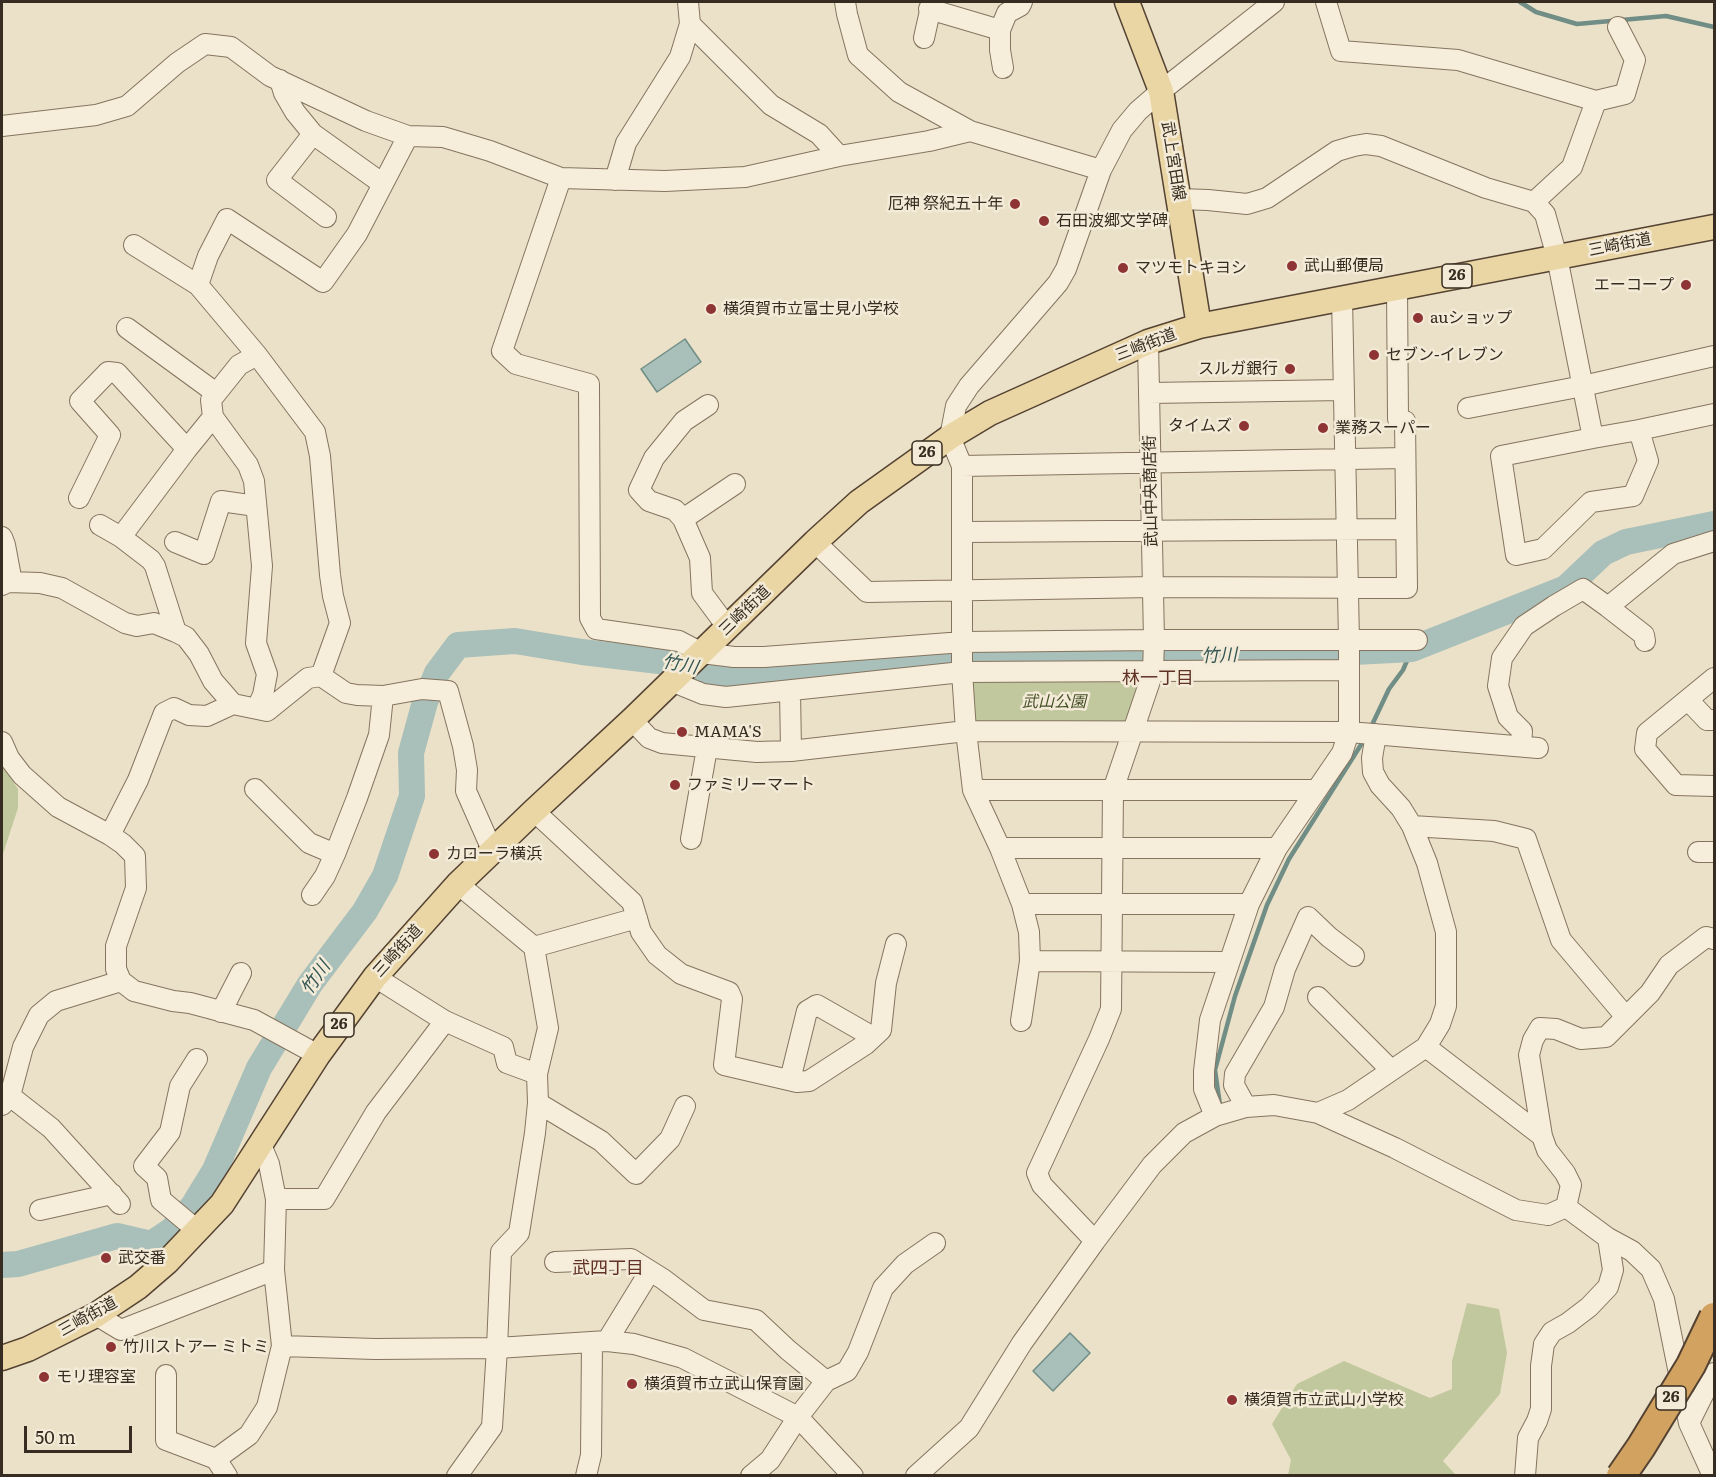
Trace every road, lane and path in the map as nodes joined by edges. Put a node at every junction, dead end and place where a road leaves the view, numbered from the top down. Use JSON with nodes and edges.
{"nodes":[{"id":1,"x":688,"y":2,"type":"edge"},
{"id":2,"x":845,"y":2,"type":"edge"},
{"id":3,"x":1022,"y":2,"type":"edge"},
{"id":4,"x":1127,"y":2,"type":"edge"},
{"id":5,"x":1274,"y":2,"type":"edge"},
{"id":6,"x":1326,"y":2,"type":"edge"},
{"id":7,"x":931,"y":5,"type":"edge"},
{"id":8,"x":690,"y":24,"type":"junction"},
{"id":9,"x":1618,"y":27,"type":"dead end"},
{"id":10,"x":1000,"y":30,"type":"junction"},
{"id":11,"x":924,"y":38,"type":"dead end"},
{"id":12,"x":1003,"y":68,"type":"dead end"},
{"id":13,"x":280,"y":80,"type":"junction"},
{"id":14,"x":1161,"y":91,"type":"junction"},
{"id":15,"x":1596,"y":101,"type":"junction"},
{"id":16,"x":2,"y":126,"type":"edge"},
{"id":17,"x":970,"y":131,"type":"junction"},
{"id":18,"x":313,"y":134,"type":"junction"},
{"id":19,"x":408,"y":136,"type":"junction"},
{"id":20,"x":839,"y":156,"type":"junction"},
{"id":21,"x":1101,"y":170,"type":"junction"},
{"id":22,"x":561,"y":178,"type":"junction"},
{"id":23,"x":615,"y":180,"type":"junction"},
{"id":24,"x":383,"y":184,"type":"junction"},
{"id":25,"x":1179,"y":200,"type":"junction"},
{"id":26,"x":1534,"y":202,"type":"junction"},
{"id":27,"x":326,"y":217,"type":"dead end"},
{"id":28,"x":1714,"y":227,"type":"edge"},
{"id":29,"x":134,"y":245,"type":"dead end"},
{"id":30,"x":1557,"y":257,"type":"junction"},
{"id":31,"x":198,"y":285,"type":"junction"},
{"id":32,"x":1397,"y":288,"type":"junction"},
{"id":33,"x":1342,"y":298,"type":"junction"},
{"id":34,"x":1199,"y":326,"type":"junction"},
{"id":35,"x":127,"y":328,"type":"dead end"},
{"id":36,"x":1148,"y":342,"type":"junction"},
{"id":37,"x":257,"y":355,"type":"junction"},
{"id":38,"x":1714,"y":356,"type":"edge"},
{"id":39,"x":1583,"y":386,"type":"junction"},
{"id":40,"x":1344,"y":390,"type":"junction"},
{"id":41,"x":216,"y":393,"type":"junction"},
{"id":42,"x":1149,"y":393,"type":"junction"},
{"id":43,"x":708,"y":405,"type":"dead end"},
{"id":44,"x":1468,"y":408,"type":"dead end"},
{"id":45,"x":1714,"y":414,"type":"edge"},
{"id":46,"x":213,"y":417,"type":"junction"},
{"id":47,"x":1639,"y":430,"type":"junction"},
{"id":48,"x":950,"y":437,"type":"junction"},
{"id":49,"x":1593,"y":438,"type":"junction"},
{"id":50,"x":187,"y":449,"type":"junction"},
{"id":51,"x":1405,"y":458,"type":"junction"},
{"id":52,"x":1346,"y":459,"type":"junction"},
{"id":53,"x":1150,"y":463,"type":"junction"},
{"id":54,"x":962,"y":466,"type":"junction"},
{"id":55,"x":735,"y":484,"type":"dead end"},
{"id":56,"x":79,"y":498,"type":"dead end"},
{"id":57,"x":256,"y":506,"type":"junction"},
{"id":58,"x":683,"y":519,"type":"junction"},
{"id":59,"x":100,"y":525,"type":"dead end"},
{"id":60,"x":1347,"y":529,"type":"junction"},
{"id":61,"x":1406,"y":529,"type":"junction"},
{"id":62,"x":1152,"y":531,"type":"junction"},
{"id":63,"x":963,"y":532,"type":"junction"},
{"id":64,"x":2,"y":537,"type":"edge"},
{"id":65,"x":121,"y":537,"type":"junction"},
{"id":66,"x":1714,"y":541,"type":"edge"},
{"id":67,"x":176,"y":542,"type":"dead end"},
{"id":68,"x":815,"y":542,"type":"junction"},
{"id":69,"x":5,"y":583,"type":"edge"},
{"id":70,"x":1153,"y":587,"type":"junction"},
{"id":71,"x":1348,"y":588,"type":"junction"},
{"id":72,"x":963,"y":590,"type":"junction"},
{"id":73,"x":1608,"y":607,"type":"junction"},
{"id":74,"x":728,"y":628,"type":"junction"},
{"id":75,"x":176,"y":632,"type":"junction"},
{"id":76,"x":1154,"y":640,"type":"junction"},
{"id":77,"x":1417,"y":640,"type":"dead end"},
{"id":78,"x":1645,"y":640,"type":"dead end"},
{"id":79,"x":1349,"y":641,"type":"junction"},
{"id":80,"x":963,"y":642,"type":"junction"},
{"id":81,"x":702,"y":653,"type":"junction"},
{"id":82,"x":1349,"y":670,"type":"junction"},
{"id":83,"x":963,"y":672,"type":"junction"},
{"id":84,"x":1153,"y":672,"type":"junction"},
{"id":85,"x":321,"y":676,"type":"junction"},
{"id":86,"x":1714,"y":678,"type":"edge"},
{"id":87,"x":674,"y":679,"type":"junction"},
{"id":88,"x":790,"y":691,"type":"junction"},
{"id":89,"x":383,"y":696,"type":"junction"},
{"id":90,"x":1688,"y":700,"type":"junction"},
{"id":91,"x":233,"y":704,"type":"junction"},
{"id":92,"x":257,"y":708,"type":"junction"},
{"id":93,"x":632,"y":720,"type":"junction"},
{"id":94,"x":1714,"y":720,"type":"edge"},
{"id":95,"x":966,"y":731,"type":"junction"},
{"id":96,"x":1133,"y":731,"type":"junction"},
{"id":97,"x":1349,"y":732,"type":"junction"},
{"id":98,"x":1376,"y":734,"type":"junction"},
{"id":99,"x":2,"y":742,"type":"edge"},
{"id":100,"x":707,"y":748,"type":"junction"},
{"id":101,"x":790,"y":751,"type":"junction"},
{"id":102,"x":1714,"y":786,"type":"edge"},
{"id":103,"x":255,"y":789,"type":"dead end"},
{"id":104,"x":973,"y":790,"type":"junction"},
{"id":105,"x":1113,"y":790,"type":"junction"},
{"id":106,"x":1317,"y":790,"type":"junction"},
{"id":107,"x":534,"y":811,"type":"junction"},
{"id":108,"x":1412,"y":826,"type":"junction"},
{"id":109,"x":110,"y":835,"type":"junction"},
{"id":110,"x":691,"y":839,"type":"dead end"},
{"id":111,"x":1000,"y":848,"type":"junction"},
{"id":112,"x":1112,"y":848,"type":"junction"},
{"id":113,"x":1277,"y":848,"type":"junction"},
{"id":114,"x":493,"y":852,"type":"junction"},
{"id":115,"x":335,"y":854,"type":"junction"},
{"id":116,"x":458,"y":884,"type":"junction"},
{"id":117,"x":312,"y":895,"type":"dead end"},
{"id":118,"x":1022,"y":904,"type":"junction"},
{"id":119,"x":1112,"y":904,"type":"junction"},
{"id":120,"x":1249,"y":904,"type":"junction"},
{"id":121,"x":637,"y":918,"type":"junction"},
{"id":122,"x":1714,"y":939,"type":"edge"},
{"id":123,"x":896,"y":944,"type":"dead end"},
{"id":124,"x":534,"y":947,"type":"junction"},
{"id":125,"x":1354,"y":956,"type":"dead end"},
{"id":126,"x":1112,"y":960,"type":"junction"},
{"id":127,"x":1029,"y":961,"type":"junction"},
{"id":128,"x":1230,"y":963,"type":"junction"},
{"id":129,"x":241,"y":973,"type":"dead end"},
{"id":130,"x":375,"y":977,"type":"junction"},
{"id":131,"x":121,"y":981,"type":"junction"},
{"id":132,"x":1318,"y":997,"type":"dead end"},
{"id":133,"x":221,"y":1012,"type":"junction"},
{"id":134,"x":1626,"y":1017,"type":"junction"},
{"id":135,"x":445,"y":1020,"type":"junction"},
{"id":136,"x":1021,"y":1021,"type":"dead end"},
{"id":137,"x":873,"y":1037,"type":"junction"},
{"id":138,"x":1426,"y":1047,"type":"junction"},
{"id":139,"x":318,"y":1055,"type":"junction"},
{"id":140,"x":197,"y":1059,"type":"dead end"},
{"id":141,"x":1391,"y":1070,"type":"junction"},
{"id":142,"x":537,"y":1074,"type":"junction"},
{"id":143,"x":790,"y":1080,"type":"junction"},
{"id":144,"x":6,"y":1101,"type":"edge"},
{"id":145,"x":538,"y":1103,"type":"junction"},
{"id":146,"x":685,"y":1106,"type":"dead end"},
{"id":147,"x":1246,"y":1107,"type":"junction"},
{"id":148,"x":1318,"y":1113,"type":"junction"},
{"id":149,"x":1215,"y":1116,"type":"junction"},
{"id":150,"x":1542,"y":1136,"type":"junction"},
{"id":151,"x":261,"y":1145,"type":"junction"},
{"id":152,"x":276,"y":1199,"type":"junction"},
{"id":153,"x":1566,"y":1207,"type":"junction"},
{"id":154,"x":40,"y":1210,"type":"dead end"},
{"id":155,"x":198,"y":1231,"type":"junction"},
{"id":156,"x":1608,"y":1238,"type":"junction"},
{"id":157,"x":1095,"y":1240,"type":"junction"},
{"id":158,"x":935,"y":1243,"type":"dead end"},
{"id":159,"x":555,"y":1262,"type":"dead end"},
{"id":160,"x":274,"y":1270,"type":"junction"},
{"id":161,"x":650,"y":1271,"type":"junction"},
{"id":162,"x":96,"y":1315,"type":"junction"},
{"id":163,"x":1714,"y":1317,"type":"edge"},
{"id":164,"x":1714,"y":1336,"type":"edge"},
{"id":165,"x":600,"y":1342,"type":"junction"},
{"id":166,"x":282,"y":1346,"type":"junction"},
{"id":167,"x":497,"y":1348,"type":"junction"},
{"id":168,"x":2,"y":1358,"type":"edge"},
{"id":169,"x":1714,"y":1373,"type":"edge"},
{"id":170,"x":166,"y":1375,"type":"dead end"},
{"id":171,"x":826,"y":1381,"type":"junction"},
{"id":172,"x":798,"y":1417,"type":"junction"},
{"id":173,"x":1689,"y":1423,"type":"junction"},
{"id":174,"x":216,"y":1459,"type":"junction"},
{"id":175,"x":1713,"y":1475,"type":"edge"},
{"id":176,"x":227,"y":1476,"type":"edge"},
{"id":177,"x":457,"y":1476,"type":"edge"},
{"id":178,"x":586,"y":1476,"type":"edge"},
{"id":179,"x":751,"y":1476,"type":"edge"},
{"id":180,"x":853,"y":1476,"type":"edge"},
{"id":181,"x":916,"y":1476,"type":"edge"},
{"id":182,"x":1525,"y":1476,"type":"edge"},
{"id":183,"x":1622,"y":1476,"type":"edge"},
{"id":184,"x":1632,"y":1476,"type":"edge"}],
"edges":[{"from":1,"to":8,"type":"street"},
{"from":2,"to":17,"type":"street"},
{"from":3,"to":10,"type":"street"},
{"from":4,"to":14,"type":"main road","name":"武上宮田線"},
{"from":5,"to":14,"type":"street"},
{"from":6,"to":15,"type":"street"},
{"from":7,"to":10,"type":"street"},
{"from":7,"to":11,"type":"street"},
{"from":8,"to":20,"type":"street"},
{"from":8,"to":23,"type":"street"},
{"from":9,"to":15,"type":"street"},
{"from":10,"to":12,"type":"street"},
{"from":13,"to":16,"type":"street"},
{"from":13,"to":18,"type":"street"},
{"from":13,"to":19,"type":"street"},
{"from":14,"to":21,"type":"street"},
{"from":14,"to":25,"type":"main road","name":"武上宮田線"},
{"from":15,"to":26,"type":"street"},
{"from":17,"to":20,"type":"street"},
{"from":17,"to":21,"type":"street"},
{"from":18,"to":24,"type":"street"},
{"from":18,"to":27,"type":"street"},
{"from":19,"to":22,"type":"street"},
{"from":19,"to":24,"type":"street"},
{"from":20,"to":23,"type":"street"},
{"from":21,"to":48,"type":"street"},
{"from":22,"to":23,"type":"street"},
{"from":22,"to":81,"type":"street"},
{"from":24,"to":31,"type":"street"},
{"from":25,"to":26,"type":"street"},
{"from":25,"to":34,"type":"main road","name":"武上宮田線"},
{"from":26,"to":30,"type":"street"},
{"from":28,"to":30,"type":"main road","name":"三崎街道","number":"26"},
{"from":29,"to":31,"type":"street"},
{"from":30,"to":32,"type":"main road","name":"三崎街道","number":"26"},
{"from":30,"to":39,"type":"street"},
{"from":31,"to":37,"type":"street"},
{"from":32,"to":33,"type":"main road","name":"三崎街道","number":"26"},
{"from":32,"to":51,"type":"street"},
{"from":33,"to":34,"type":"main road","name":"三崎街道","number":"26"},
{"from":33,"to":40,"type":"street"},
{"from":34,"to":36,"type":"main road","name":"三崎街道","number":"26"},
{"from":35,"to":41,"type":"street"},
{"from":36,"to":42,"type":"street","name":"武山中央商店街"},
{"from":36,"to":48,"type":"main road","name":"三崎街道","number":"26"},
{"from":37,"to":41,"type":"street"},
{"from":37,"to":85,"type":"street"},
{"from":38,"to":39,"type":"street"},
{"from":39,"to":44,"type":"street"},
{"from":39,"to":49,"type":"street"},
{"from":40,"to":42,"type":"street"},
{"from":40,"to":52,"type":"street"},
{"from":41,"to":46,"type":"street"},
{"from":42,"to":53,"type":"street","name":"武山中央商店街"},
{"from":43,"to":58,"type":"street"},
{"from":45,"to":47,"type":"street"},
{"from":46,"to":50,"type":"street"},
{"from":46,"to":57,"type":"street"},
{"from":47,"to":49,"type":"street"},
{"from":47,"to":49,"type":"street"},
{"from":48,"to":54,"type":"street"},
{"from":48,"to":68,"type":"main road","name":"三崎街道","number":"26"},
{"from":50,"to":56,"type":"street"},
{"from":50,"to":65,"type":"street"},
{"from":51,"to":52,"type":"street"},
{"from":51,"to":61,"type":"street"},
{"from":52,"to":53,"type":"street"},
{"from":52,"to":60,"type":"street"},
{"from":53,"to":54,"type":"street"},
{"from":53,"to":62,"type":"street","name":"武山中央商店街"},
{"from":54,"to":63,"type":"street"},
{"from":55,"to":58,"type":"street"},
{"from":57,"to":67,"type":"street"},
{"from":57,"to":92,"type":"street"},
{"from":58,"to":74,"type":"street"},
{"from":59,"to":65,"type":"street"},
{"from":60,"to":61,"type":"street"},
{"from":60,"to":62,"type":"street"},
{"from":60,"to":71,"type":"street"},
{"from":61,"to":71,"type":"street"},
{"from":62,"to":63,"type":"street"},
{"from":62,"to":70,"type":"street","name":"武山中央商店街"},
{"from":63,"to":72,"type":"street"},
{"from":64,"to":69,"type":"street"},
{"from":65,"to":75,"type":"street"},
{"from":66,"to":73,"type":"street"},
{"from":68,"to":72,"type":"street"},
{"from":68,"to":74,"type":"main road","name":"三崎街道","number":"26"},
{"from":69,"to":75,"type":"street"},
{"from":70,"to":71,"type":"street"},
{"from":70,"to":72,"type":"street"},
{"from":70,"to":76,"type":"street","name":"武山中央商店街"},
{"from":71,"to":79,"type":"street"},
{"from":72,"to":80,"type":"street"},
{"from":73,"to":78,"type":"street"},
{"from":73,"to":98,"type":"street"},
{"from":74,"to":81,"type":"main road","name":"三崎街道","number":"26"},
{"from":75,"to":91,"type":"street"},
{"from":76,"to":79,"type":"street"},
{"from":76,"to":80,"type":"street"},
{"from":76,"to":84,"type":"street","name":"武山中央商店街"},
{"from":77,"to":79,"type":"street"},
{"from":79,"to":82,"type":"street"},
{"from":80,"to":81,"type":"street"},
{"from":80,"to":83,"type":"street"},
{"from":81,"to":87,"type":"main road","name":"三崎街道","number":"26"},
{"from":82,"to":84,"type":"street"},
{"from":82,"to":97,"type":"street"},
{"from":83,"to":84,"type":"street"},
{"from":83,"to":88,"type":"street"},
{"from":83,"to":95,"type":"street"},
{"from":84,"to":96,"type":"street","name":"武山中央商店街"},
{"from":85,"to":89,"type":"street"},
{"from":85,"to":92,"type":"street"},
{"from":86,"to":90,"type":"street"},
{"from":87,"to":88,"type":"street"},
{"from":87,"to":93,"type":"main road","name":"三崎街道","number":"26"},
{"from":88,"to":101,"type":"street"},
{"from":89,"to":114,"type":"street"},
{"from":89,"to":115,"type":"street"},
{"from":90,"to":94,"type":"street"},
{"from":90,"to":102,"type":"street"},
{"from":91,"to":92,"type":"street"},
{"from":91,"to":109,"type":"street"},
{"from":93,"to":100,"type":"street"},
{"from":93,"to":107,"type":"main road","name":"三崎街道","number":"26"},
{"from":95,"to":96,"type":"street"},
{"from":95,"to":101,"type":"street"},
{"from":95,"to":104,"type":"street"},
{"from":96,"to":97,"type":"street"},
{"from":96,"to":105,"type":"street","name":"武山中央商店街"},
{"from":97,"to":98,"type":"street"},
{"from":97,"to":106,"type":"street"},
{"from":98,"to":108,"type":"street"},
{"from":99,"to":109,"type":"street"},
{"from":100,"to":101,"type":"street"},
{"from":100,"to":110,"type":"street"},
{"from":103,"to":115,"type":"street"},
{"from":104,"to":105,"type":"street"},
{"from":104,"to":111,"type":"street"},
{"from":105,"to":106,"type":"street"},
{"from":105,"to":112,"type":"street","name":"武山中央商店街"},
{"from":106,"to":113,"type":"street"},
{"from":107,"to":114,"type":"main road","name":"三崎街道","number":"26"},
{"from":107,"to":121,"type":"street"},
{"from":108,"to":134,"type":"street"},
{"from":108,"to":138,"type":"street"},
{"from":109,"to":131,"type":"street"},
{"from":111,"to":112,"type":"street"},
{"from":111,"to":118,"type":"street"},
{"from":112,"to":113,"type":"street"},
{"from":112,"to":119,"type":"street","name":"武山中央商店街"},
{"from":113,"to":120,"type":"street"},
{"from":114,"to":116,"type":"main road","name":"三崎街道","number":"26"},
{"from":115,"to":117,"type":"street"},
{"from":116,"to":124,"type":"street"},
{"from":116,"to":130,"type":"main road","name":"三崎街道","number":"26"},
{"from":118,"to":119,"type":"street"},
{"from":118,"to":127,"type":"street"},
{"from":119,"to":120,"type":"street"},
{"from":119,"to":126,"type":"street","name":"武山中央商店街"},
{"from":120,"to":128,"type":"street"},
{"from":121,"to":124,"type":"street"},
{"from":121,"to":143,"type":"street"},
{"from":122,"to":134,"type":"street"},
{"from":123,"to":137,"type":"street"},
{"from":124,"to":142,"type":"street"},
{"from":125,"to":147,"type":"street"},
{"from":126,"to":127,"type":"street"},
{"from":126,"to":128,"type":"street"},
{"from":126,"to":157,"type":"street","name":"武山中央商店街"},
{"from":127,"to":136,"type":"street"},
{"from":128,"to":149,"type":"street"},
{"from":129,"to":133,"type":"street"},
{"from":130,"to":135,"type":"street"},
{"from":130,"to":139,"type":"main road","name":"三崎街道","number":"26"},
{"from":131,"to":133,"type":"street"},
{"from":131,"to":144,"type":"street"},
{"from":132,"to":141,"type":"street"},
{"from":133,"to":139,"type":"street"},
{"from":134,"to":150,"type":"street"},
{"from":135,"to":142,"type":"street"},
{"from":135,"to":152,"type":"street"},
{"from":137,"to":143,"type":"street"},
{"from":137,"to":143,"type":"street"},
{"from":138,"to":141,"type":"street"},
{"from":138,"to":150,"type":"street"},
{"from":139,"to":151,"type":"main road","name":"三崎街道","number":"26"},
{"from":140,"to":155,"type":"street"},
{"from":141,"to":148,"type":"street"},
{"from":142,"to":145,"type":"street"},
{"from":144,"to":154,"type":"street"},
{"from":145,"to":146,"type":"street"},
{"from":145,"to":167,"type":"street"},
{"from":147,"to":148,"type":"street"},
{"from":147,"to":149,"type":"street"},
{"from":148,"to":153,"type":"street"},
{"from":149,"to":157,"type":"street"},
{"from":150,"to":153,"type":"street"},
{"from":151,"to":152,"type":"street"},
{"from":151,"to":155,"type":"main road","name":"三崎街道","number":"26"},
{"from":152,"to":160,"type":"street"},
{"from":153,"to":156,"type":"street"},
{"from":155,"to":162,"type":"main road","name":"三崎街道","number":"26"},
{"from":156,"to":173,"type":"street"},
{"from":156,"to":182,"type":"street"},
{"from":157,"to":181,"type":"street"},
{"from":158,"to":171,"type":"street"},
{"from":159,"to":161,"type":"street"},
{"from":160,"to":162,"type":"street"},
{"from":160,"to":166,"type":"street"},
{"from":161,"to":165,"type":"street"},
{"from":161,"to":171,"type":"street"},
{"from":162,"to":168,"type":"main road","name":"三崎街道","number":"26"},
{"from":163,"to":183,"type":"highway","number":"26","bridge":true},
{"from":164,"to":184,"type":"highway","number":"26"},
{"from":165,"to":167,"type":"street"},
{"from":165,"to":172,"type":"street"},
{"from":165,"to":178,"type":"street"},
{"from":166,"to":167,"type":"street"},
{"from":166,"to":174,"type":"street"},
{"from":167,"to":177,"type":"street"},
{"from":169,"to":173,"type":"street"},
{"from":170,"to":174,"type":"street"},
{"from":171,"to":172,"type":"street"},
{"from":172,"to":179,"type":"street"},
{"from":172,"to":180,"type":"street"},
{"from":173,"to":175,"type":"street"},
{"from":174,"to":176,"type":"street"}]}
